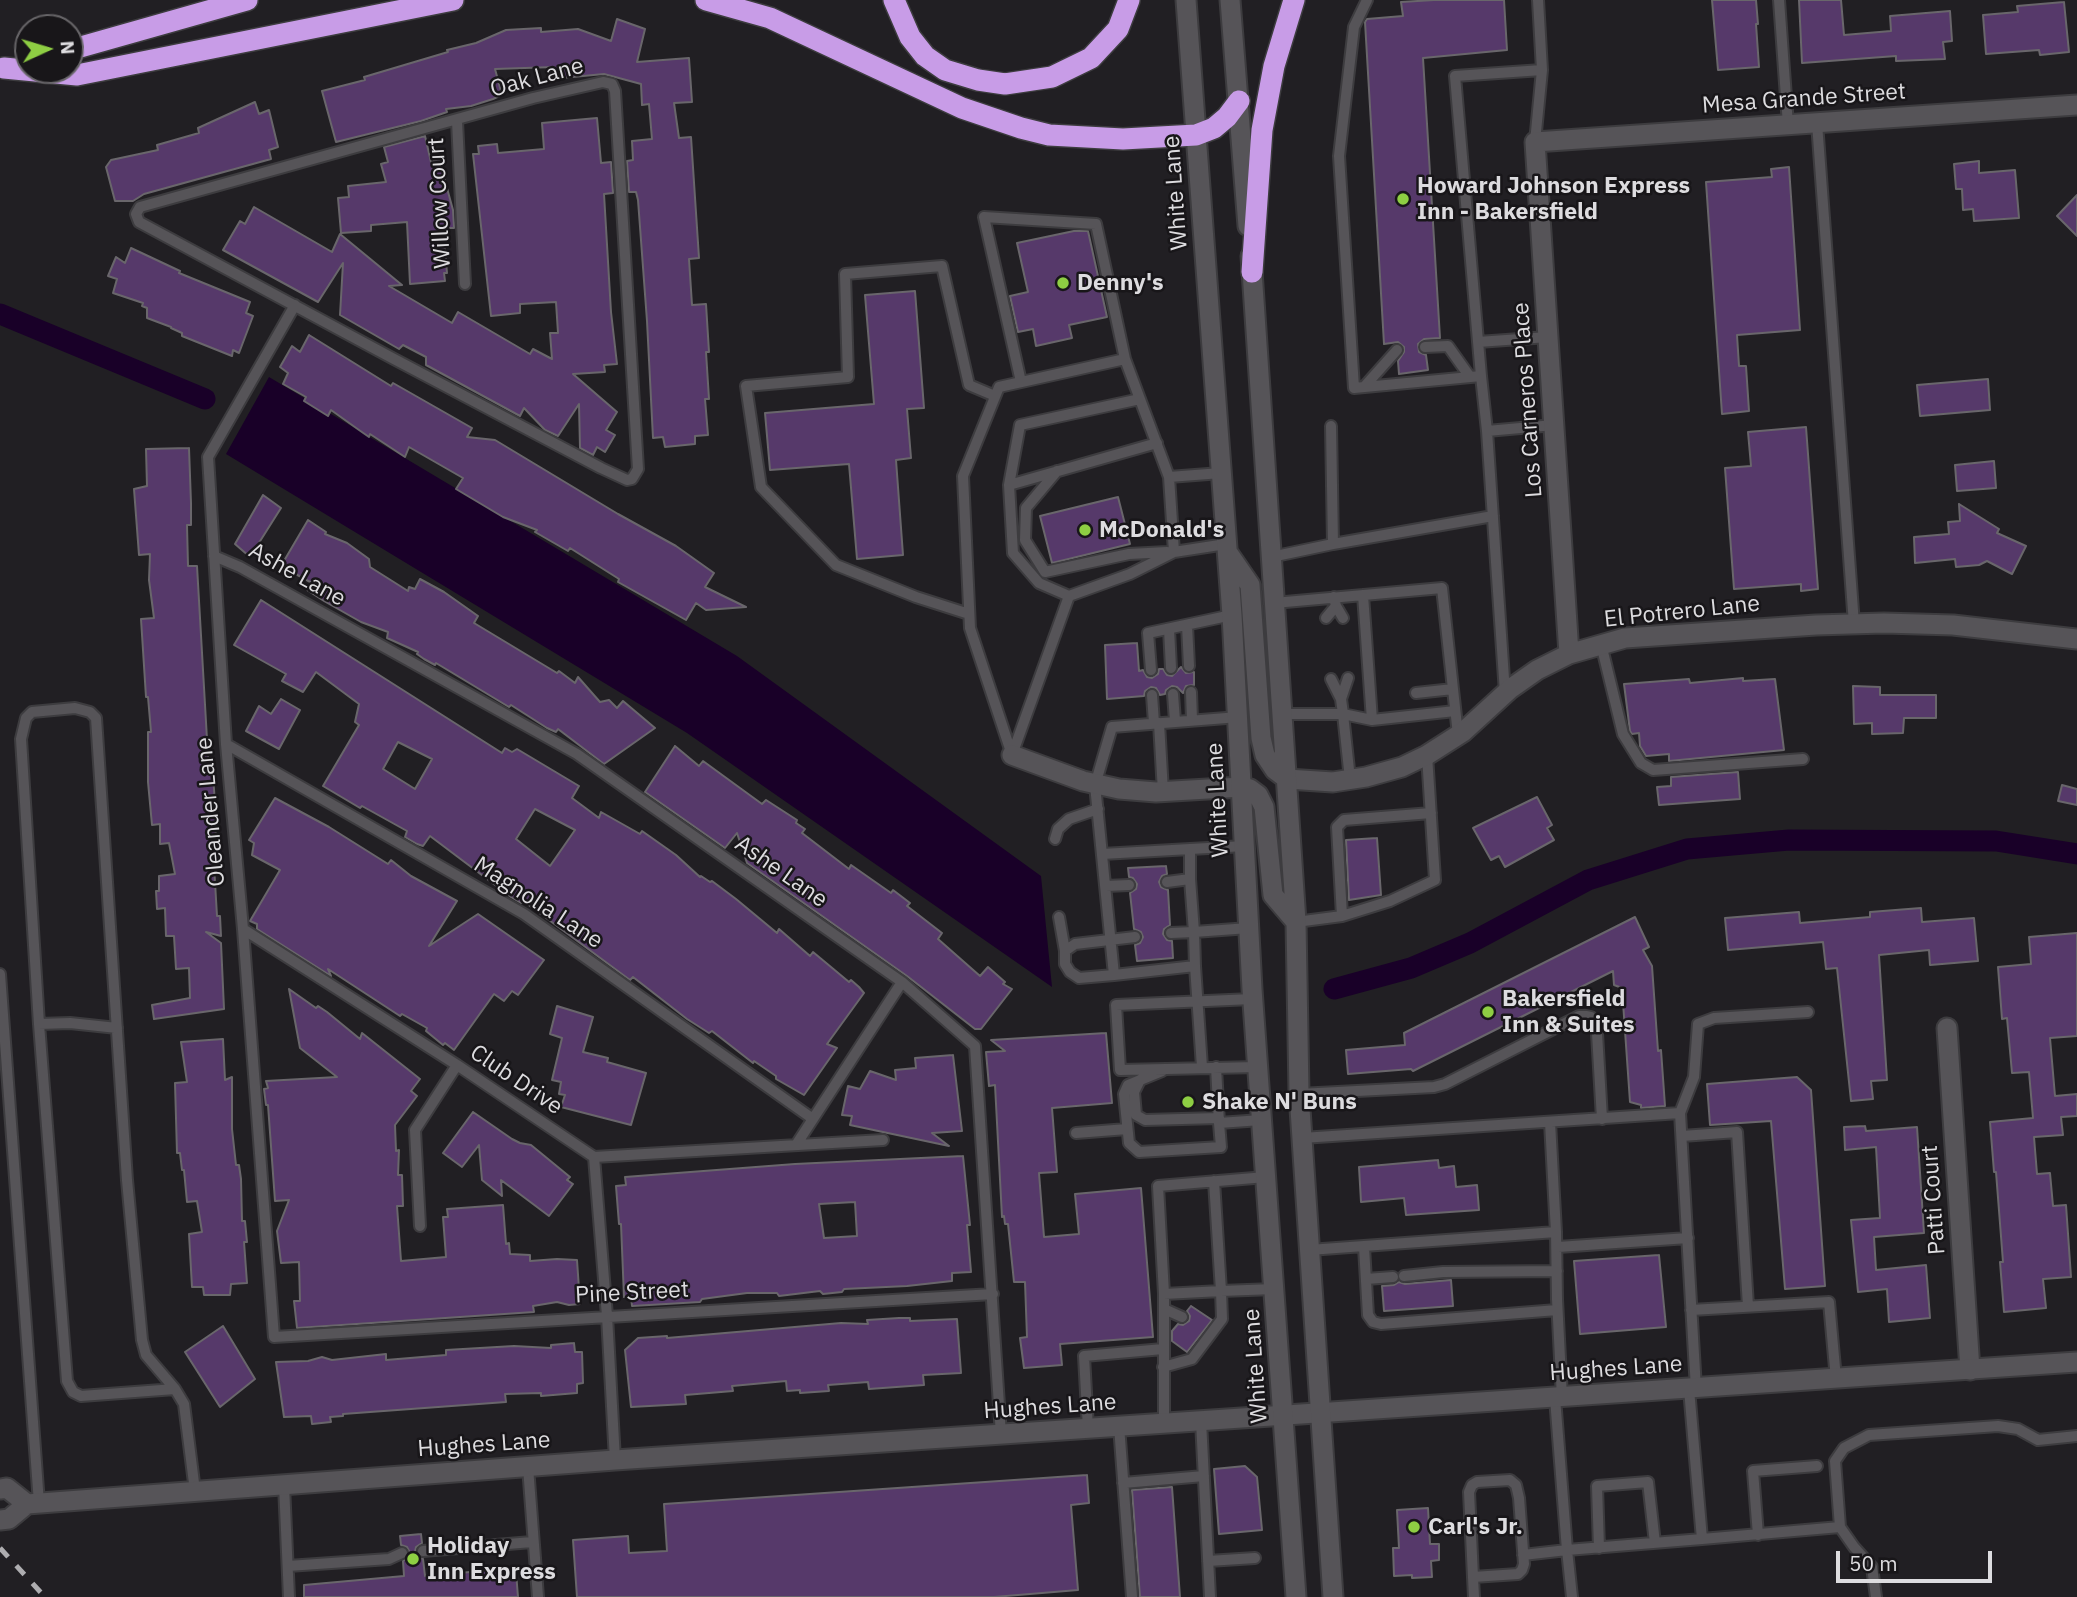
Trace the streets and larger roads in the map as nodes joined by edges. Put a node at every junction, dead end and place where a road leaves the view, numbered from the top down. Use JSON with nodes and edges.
{"nodes":[{"id":1,"x":247,"y":0,"type":"edge"},
{"id":2,"x":453,"y":0,"type":"edge"},
{"id":3,"x":706,"y":0,"type":"edge"},
{"id":4,"x":894,"y":0,"type":"edge"},
{"id":5,"x":1129,"y":0,"type":"edge"},
{"id":6,"x":1186,"y":0,"type":"edge"},
{"id":7,"x":1230,"y":0,"type":"edge"},
{"id":8,"x":1294,"y":0,"type":"edge"},
{"id":9,"x":84,"y":46,"type":"edge"},
{"id":10,"x":2,"y":69,"type":"edge"},
{"id":11,"x":1239,"y":101,"type":"junction"},
{"id":12,"x":2077,"y":105,"type":"edge"},
{"id":13,"x":1196,"y":135,"type":"junction"},
{"id":14,"x":1535,"y":142,"type":"joint"},
{"id":15,"x":1252,"y":272,"type":"junction"},
{"id":16,"x":1227,"y":548,"type":"junction"},
{"id":17,"x":2077,"y":639,"type":"edge"},
{"id":18,"x":1569,"y":654,"type":"junction"},
{"id":19,"x":1012,"y":755,"type":"road end"},
{"id":20,"x":1287,"y":779,"type":"junction"},
{"id":21,"x":1242,"y":787,"type":"junction"},
{"id":22,"x":1296,"y":922,"type":"junction"},
{"id":23,"x":1947,"y":1028,"type":"dead end"},
{"id":24,"x":2077,"y":1363,"type":"edge"},
{"id":25,"x":1970,"y":1370,"type":"junction"},
{"id":26,"x":1320,"y":1414,"type":"junction"},
{"id":27,"x":1284,"y":1415,"type":"junction"},
{"id":28,"x":0,"y":1489,"type":"edge"},
{"id":29,"x":33,"y":1504,"type":"junction"},
{"id":30,"x":0,"y":1520,"type":"edge"},
{"id":31,"x":1296,"y":1597,"type":"edge"},
{"id":32,"x":1333,"y":1597,"type":"edge"}],
"edges":[{"from":1,"to":9,"type":"highway"},
{"from":2,"to":10,"type":"highway"},
{"from":3,"to":13,"type":"highway"},
{"from":4,"to":5,"type":"highway"},
{"from":6,"to":13,"type":"street","name":"White Lane"},
{"from":7,"to":11,"type":"street"},
{"from":8,"to":15,"type":"highway"},
{"from":11,"to":13,"type":"highway"},
{"from":11,"to":15,"type":"street"},
{"from":12,"to":14,"type":"street","name":"Mesa Grande Street"},
{"from":13,"to":16,"type":"street","name":"White Lane"},
{"from":14,"to":18,"type":"street","name":"Los Carneros Place"},
{"from":15,"to":20,"type":"street"},
{"from":16,"to":20,"type":"street"},
{"from":16,"to":21,"type":"street","name":"White Lane"},
{"from":17,"to":18,"type":"street","name":"El Potrero Lane"},
{"from":18,"to":20,"type":"street","name":"El Potrero Lane"},
{"from":19,"to":21,"type":"street"},
{"from":20,"to":22,"type":"street"},
{"from":21,"to":22,"type":"street"},
{"from":21,"to":27,"type":"street","name":"White Lane"},
{"from":22,"to":26,"type":"street"},
{"from":23,"to":25,"type":"street","name":"Patti Court"},
{"from":24,"to":25,"type":"street","name":"Hughes Lane"},
{"from":25,"to":26,"type":"street","name":"Hughes Lane"},
{"from":26,"to":27,"type":"street","name":"Hughes Lane"},
{"from":26,"to":32,"type":"street"},
{"from":27,"to":29,"type":"street","name":"Hughes Lane"},
{"from":27,"to":31,"type":"street","name":"White Lane"},
{"from":28,"to":29,"type":"street"},
{"from":29,"to":30,"type":"street","name":"Hughes Lane"}]}
